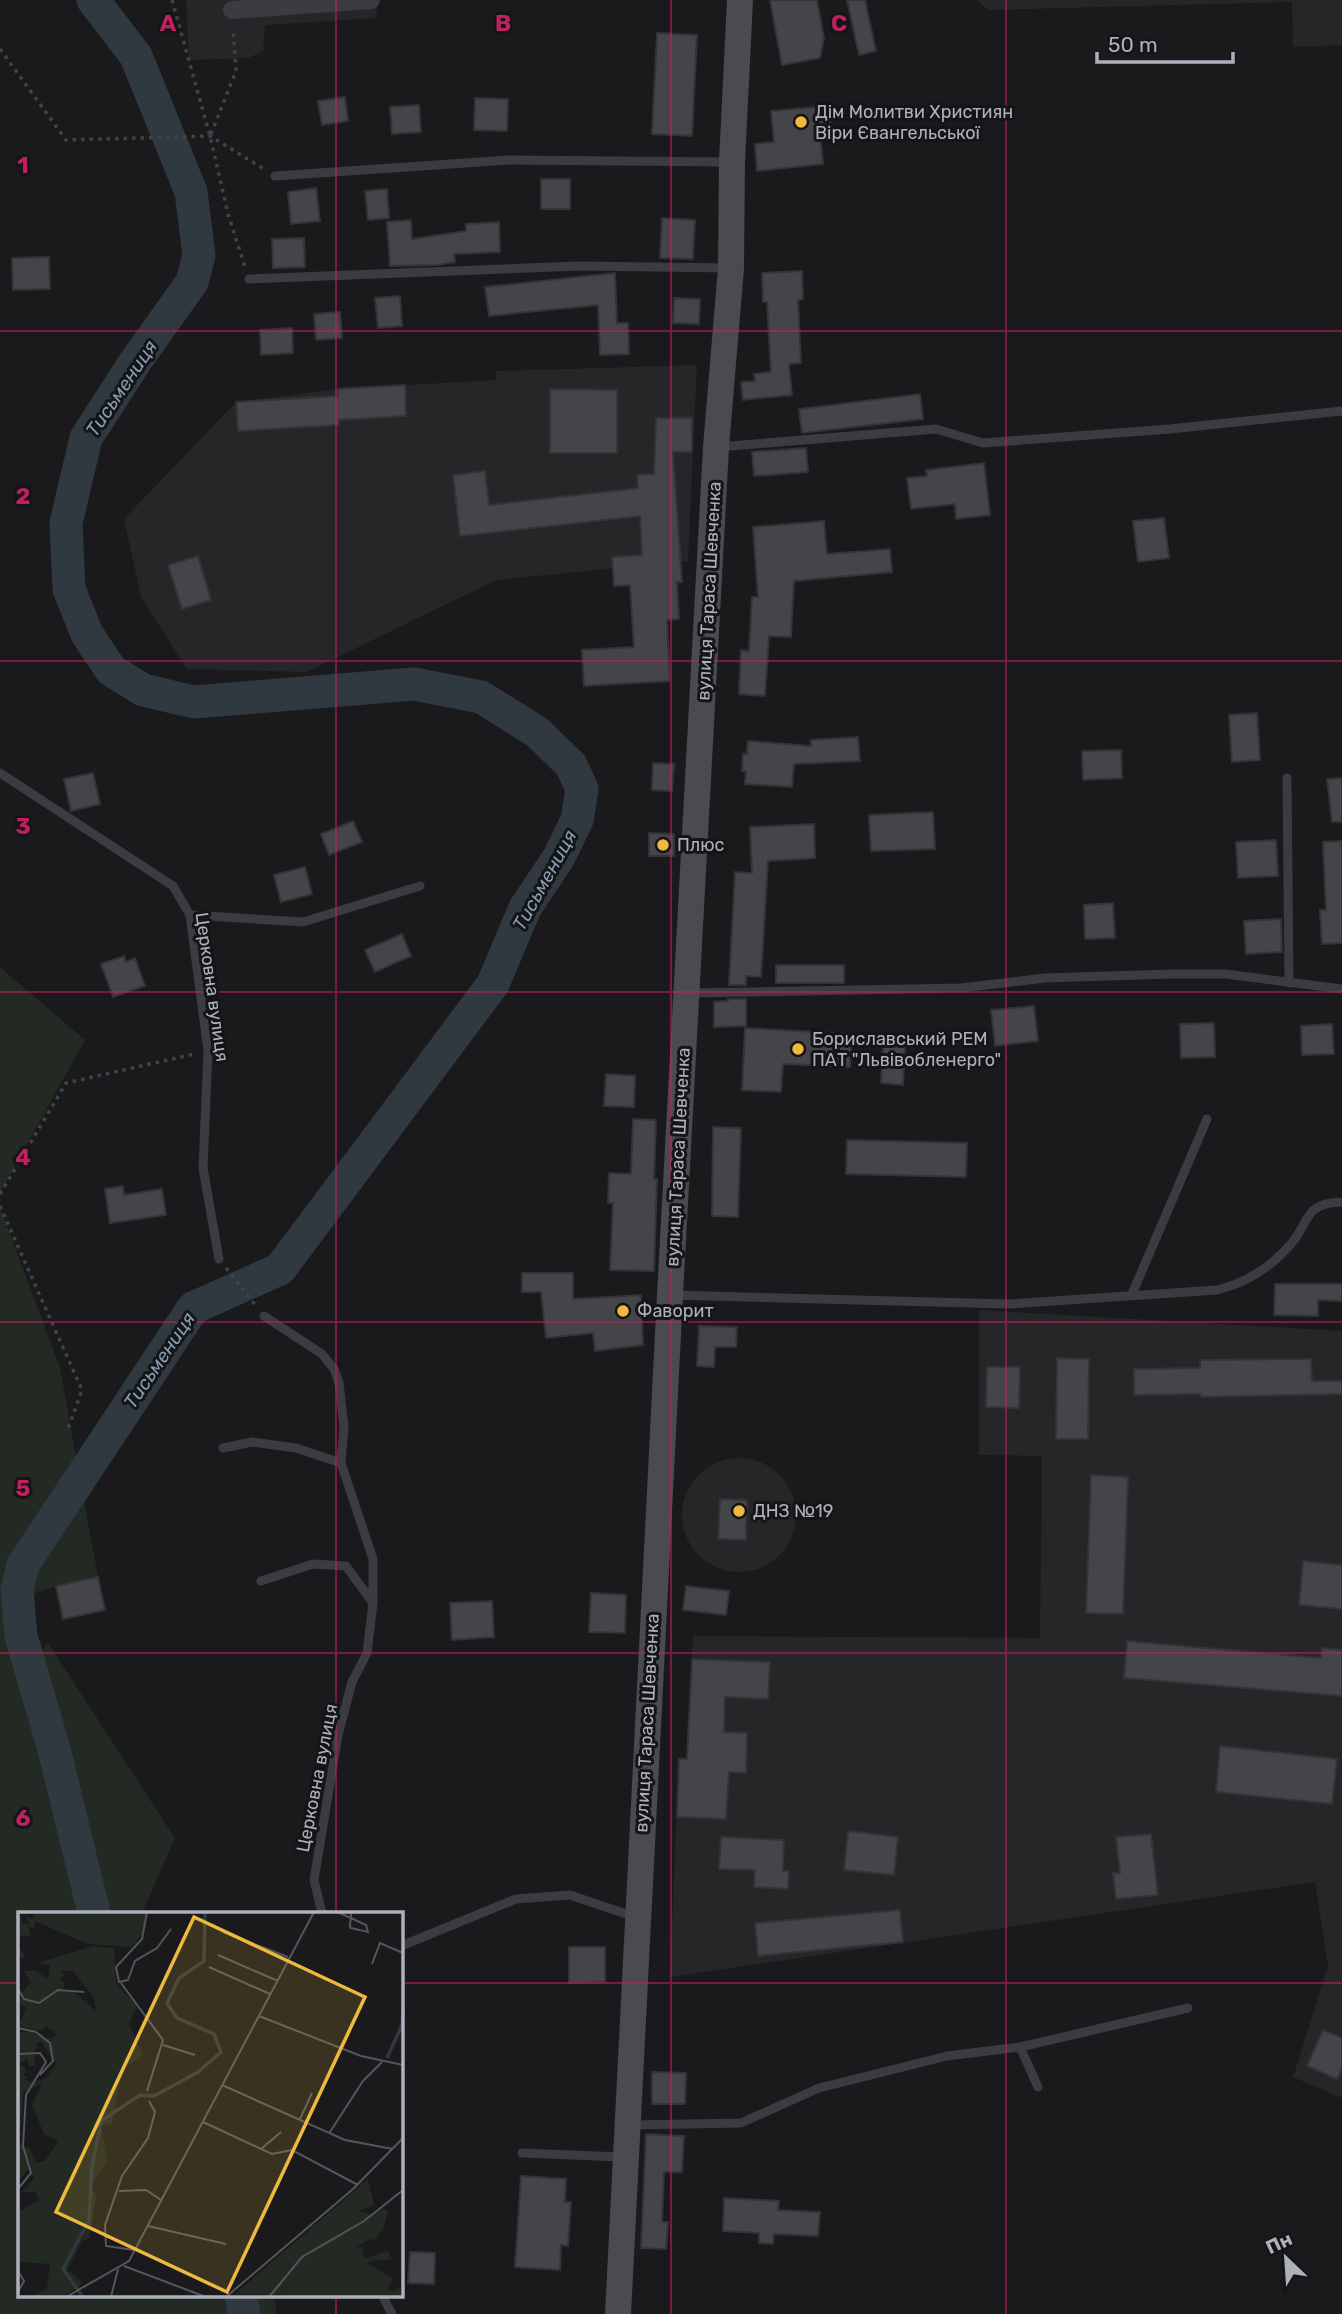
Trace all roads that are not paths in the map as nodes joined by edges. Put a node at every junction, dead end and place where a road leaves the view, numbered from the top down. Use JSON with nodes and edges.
{"nodes":[{"id":1,"x":371,"y":0,"type":"edge"},
{"id":2,"x":740,"y":0,"type":"edge"},
{"id":3,"x":232,"y":10,"type":"road end"},
{"id":4,"x":732,"y":162,"type":"junction"},
{"id":5,"x":275,"y":176,"type":"road end"},
{"id":6,"x":731,"y":268,"type":"junction"},
{"id":7,"x":249,"y":279,"type":"road end"},
{"id":8,"x":1342,"y":411,"type":"edge"},
{"id":9,"x":716,"y":447,"type":"junction"},
{"id":10,"x":0,"y":773,"type":"edge"},
{"id":11,"x":1287,"y":778,"type":"dead end"},
{"id":12,"x":420,"y":886,"type":"dead end"},
{"id":13,"x":190,"y":915,"type":"junction"},
{"id":14,"x":1289,"y":983,"type":"junction"},
{"id":15,"x":1342,"y":989,"type":"edge"},
{"id":16,"x":688,"y":993,"type":"junction"},
{"id":17,"x":1207,"y":1119,"type":"dead end"},
{"id":18,"x":1342,"y":1202,"type":"edge"},
{"id":19,"x":219,"y":1259,"type":"road end"},
{"id":20,"x":1132,"y":1294,"type":"junction"},
{"id":21,"x":670,"y":1295,"type":"junction"},
{"id":22,"x":264,"y":1316,"type":"road end"},
{"id":23,"x":223,"y":1448,"type":"dead end"},
{"id":24,"x":341,"y":1463,"type":"junction"},
{"id":25,"x":261,"y":1581,"type":"dead end"},
{"id":26,"x":373,"y":1603,"type":"junction"},
{"id":27,"x":322,"y":1912,"type":"edge"},
{"id":28,"x":637,"y":1917,"type":"junction"},
{"id":29,"x":402,"y":1945,"type":"edge"},
{"id":30,"x":1188,"y":2008,"type":"dead end"},
{"id":31,"x":1020,"y":2047,"type":"junction"},
{"id":32,"x":1038,"y":2087,"type":"dead end"},
{"id":33,"x":626,"y":2125,"type":"junction"},
{"id":34,"x":522,"y":2153,"type":"dead end"},
{"id":35,"x":625,"y":2157,"type":"junction"},
{"id":36,"x":383,"y":2296,"type":"edge"},
{"id":37,"x":392,"y":2314,"type":"edge"},
{"id":38,"x":618,"y":2314,"type":"edge"}],
"edges":[{"from":1,"to":3,"type":"street"},
{"from":2,"to":4,"type":"main road","name":"вулиця Тараса Шевченка"},
{"from":4,"to":5,"type":"lane"},
{"from":4,"to":6,"type":"main road","name":"вулиця Тараса Шевченка"},
{"from":6,"to":7,"type":"lane"},
{"from":6,"to":9,"type":"main road","name":"вулиця Тараса Шевченка"},
{"from":8,"to":9,"type":"lane"},
{"from":9,"to":16,"type":"main road","name":"вулиця Тараса Шевченка"},
{"from":10,"to":13,"type":"lane","name":"Церковна вулиця"},
{"from":11,"to":14,"type":"lane"},
{"from":12,"to":13,"type":"lane"},
{"from":13,"to":19,"type":"lane","name":"Церковна вулиця"},
{"from":14,"to":15,"type":"lane"},
{"from":14,"to":16,"type":"lane"},
{"from":16,"to":21,"type":"main road","name":"вулиця Тараса Шевченка"},
{"from":17,"to":20,"type":"lane"},
{"from":18,"to":20,"type":"lane"},
{"from":20,"to":21,"type":"lane"},
{"from":21,"to":28,"type":"main road","name":"вулиця Тараса Шевченка"},
{"from":22,"to":24,"type":"lane","name":"Церковна вулиця"},
{"from":23,"to":24,"type":"lane"},
{"from":24,"to":26,"type":"lane","name":"Церковна вулиця"},
{"from":25,"to":26,"type":"lane"},
{"from":26,"to":27,"type":"lane","name":"Церковна вулиця"},
{"from":28,"to":29,"type":"lane"},
{"from":28,"to":33,"type":"main road","name":"вулиця Тараса Шевченка"},
{"from":30,"to":31,"type":"lane"},
{"from":31,"to":32,"type":"lane"},
{"from":31,"to":33,"type":"lane"},
{"from":33,"to":35,"type":"main road","name":"вулиця Тараса Шевченка"},
{"from":34,"to":35,"type":"lane"},
{"from":35,"to":38,"type":"main road","name":"вулиця Тараса Шевченка"},
{"from":36,"to":37,"type":"lane"}]}
